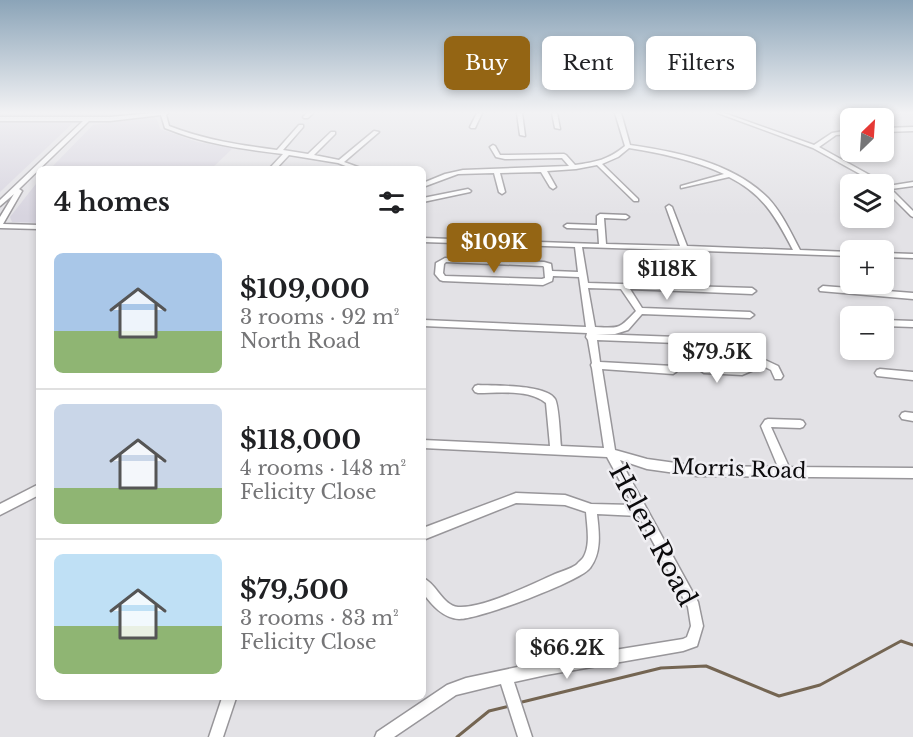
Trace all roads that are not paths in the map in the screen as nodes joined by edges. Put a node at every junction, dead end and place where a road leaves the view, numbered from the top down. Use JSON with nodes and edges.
{"nodes":[{"id":1,"x":59,"y":147,"type":"edge"},
{"id":2,"x":252,"y":147,"type":"edge"},
{"id":3,"x":282,"y":147,"type":"edge"},
{"id":4,"x":318,"y":147,"type":"edge"},
{"id":5,"x":357,"y":147,"type":"edge"},
{"id":6,"x":493,"y":147,"type":"dead end"},
{"id":7,"x":627,"y":147,"type":"edge"},
{"id":8,"x":637,"y":147,"type":"edge"},
{"id":9,"x":815,"y":147,"type":"edge"},
{"id":10,"x":279,"y":151,"type":"junction"},
{"id":11,"x":288,"y":152,"type":"junction"},
{"id":12,"x":310,"y":155,"type":"junction"},
{"id":13,"x":341,"y":161,"type":"junction"},
{"id":14,"x":598,"y":163,"type":"junction"},
{"id":15,"x":39,"y":166,"type":"edge"},
{"id":16,"x":275,"y":166,"type":"edge"},
{"id":17,"x":353,"y":166,"type":"edge"},
{"id":18,"x":573,"y":167,"type":"junction"},
{"id":19,"x":36,"y":169,"type":"edge"},
{"id":20,"x":543,"y":169,"type":"junction"},
{"id":21,"x":497,"y":171,"type":"junction"},
{"id":22,"x":863,"y":174,"type":"edge"},
{"id":23,"x":728,"y":175,"type":"junction"},
{"id":24,"x":24,"y":181,"type":"junction"},
{"id":25,"x":426,"y":184,"type":"edge"},
{"id":26,"x":913,"y":184,"type":"edge"},
{"id":27,"x":894,"y":185,"type":"edge"},
{"id":28,"x":553,"y":187,"type":"dead end"},
{"id":29,"x":682,"y":187,"type":"dead end"},
{"id":30,"x":468,"y":191,"type":"dead end"},
{"id":31,"x":502,"y":192,"type":"dead end"},
{"id":32,"x":894,"y":196,"type":"edge"},
{"id":33,"x":426,"y":199,"type":"edge"},
{"id":34,"x":636,"y":200,"type":"dead end"},
{"id":35,"x":0,"y":204,"type":"edge"},
{"id":36,"x":669,"y":207,"type":"dead end"},
{"id":37,"x":913,"y":215,"type":"edge"},
{"id":38,"x":626,"y":217,"type":"dead end"},
{"id":39,"x":0,"y":225,"type":"edge"},
{"id":40,"x":567,"y":226,"type":"dead end"},
{"id":41,"x":36,"y":227,"type":"edge"},
{"id":42,"x":601,"y":227,"type":"junction"},
{"id":43,"x":426,"y":240,"type":"edge"},
{"id":44,"x":579,"y":245,"type":"junction"},
{"id":45,"x":603,"y":246,"type":"junction"},
{"id":46,"x":684,"y":248,"type":"junction"},
{"id":47,"x":797,"y":251,"type":"junction"},
{"id":48,"x":840,"y":253,"type":"edge"},
{"id":49,"x":894,"y":255,"type":"edge"},
{"id":50,"x":913,"y":256,"type":"edge"},
{"id":51,"x":550,"y":273,"type":"junction"},
{"id":52,"x":582,"y":275,"type":"junction"},
{"id":53,"x":584,"y":285,"type":"junction"},
{"id":54,"x":624,"y":287,"type":"junction"},
{"id":55,"x":823,"y":289,"type":"dead end"},
{"id":56,"x":752,"y":291,"type":"dead end"},
{"id":57,"x":913,"y":296,"type":"edge"},
{"id":58,"x":640,"y":311,"type":"junction"},
{"id":59,"x":750,"y":315,"type":"dead end"},
{"id":60,"x":426,"y":323,"type":"edge"},
{"id":61,"x":894,"y":323,"type":"edge"},
{"id":62,"x":913,"y":324,"type":"edge"},
{"id":63,"x":590,"y":333,"type":"junction"},
{"id":64,"x":595,"y":365,"type":"junction"},
{"id":65,"x":673,"y":370,"type":"dead end"},
{"id":66,"x":880,"y":373,"type":"dead end"},
{"id":67,"x":778,"y":376,"type":"dead end"},
{"id":68,"x":913,"y":376,"type":"edge"},
{"id":69,"x":477,"y":389,"type":"dead end"},
{"id":70,"x":800,"y":424,"type":"dead end"},
{"id":71,"x":426,"y":444,"type":"edge"},
{"id":72,"x":556,"y":450,"type":"junction"},
{"id":73,"x":610,"y":453,"type":"junction"},
{"id":74,"x":785,"y":471,"type":"junction"},
{"id":75,"x":913,"y":473,"type":"edge"},
{"id":76,"x":36,"y":491,"type":"edge"},
{"id":77,"x":591,"y":509,"type":"junction"},
{"id":78,"x":0,"y":510,"type":"edge"},
{"id":79,"x":640,"y":511,"type":"junction"},
{"id":80,"x":426,"y":533,"type":"edge"},
{"id":81,"x":426,"y":587,"type":"edge"},
{"id":82,"x":505,"y":676,"type":"junction"},
{"id":83,"x":228,"y":700,"type":"edge"},
{"id":84,"x":216,"y":737,"type":"edge"},
{"id":85,"x":382,"y":737,"type":"edge"},
{"id":86,"x":525,"y":737,"type":"edge"}],
"edges":[{"from":1,"to":15,"type":"street"},
{"from":2,"to":10,"type":"street"},
{"from":3,"to":10,"type":"street"},
{"from":4,"to":12,"type":"street"},
{"from":5,"to":13,"type":"street"},
{"from":6,"to":18,"type":"street"},
{"from":7,"to":14,"type":"street"},
{"from":8,"to":23,"type":"street"},
{"from":9,"to":22,"type":"street"},
{"from":10,"to":11,"type":"street"},
{"from":11,"to":12,"type":"street"},
{"from":11,"to":16,"type":"street"},
{"from":12,"to":13,"type":"street"},
{"from":13,"to":17,"type":"street"},
{"from":14,"to":18,"type":"street"},
{"from":14,"to":34,"type":"street"},
{"from":18,"to":20,"type":"street"},
{"from":19,"to":24,"type":"street"},
{"from":20,"to":21,"type":"street"},
{"from":20,"to":28,"type":"street"},
{"from":21,"to":25,"type":"street"},
{"from":21,"to":31,"type":"street"},
{"from":23,"to":29,"type":"street"},
{"from":23,"to":47,"type":"street"},
{"from":24,"to":35,"type":"street"},
{"from":24,"to":39,"type":"street"},
{"from":26,"to":27,"type":"street"},
{"from":30,"to":33,"type":"street"},
{"from":32,"to":37,"type":"street"},
{"from":36,"to":46,"type":"street"},
{"from":38,"to":42,"type":"street"},
{"from":39,"to":41,"type":"street"},
{"from":40,"to":42,"type":"street"},
{"from":42,"to":45,"type":"street"},
{"from":43,"to":44,"type":"street"},
{"from":44,"to":45,"type":"street"},
{"from":44,"to":52,"type":"street","name":"Helen Road"},
{"from":45,"to":46,"type":"street"},
{"from":46,"to":47,"type":"street"},
{"from":47,"to":48,"type":"street"},
{"from":49,"to":50,"type":"street"},
{"from":51,"to":51,"type":"street"},
{"from":51,"to":52,"type":"street"},
{"from":52,"to":53,"type":"street","name":"Helen Road"},
{"from":53,"to":54,"type":"street"},
{"from":53,"to":63,"type":"street","name":"Helen Road"},
{"from":54,"to":56,"type":"street"},
{"from":54,"to":58,"type":"street"},
{"from":55,"to":57,"type":"street"},
{"from":58,"to":59,"type":"street"},
{"from":58,"to":63,"type":"street"},
{"from":60,"to":63,"type":"street"},
{"from":61,"to":62,"type":"street"},
{"from":63,"to":64,"type":"street","name":"Helen Road"},
{"from":63,"to":67,"type":"street"},
{"from":64,"to":65,"type":"street"},
{"from":64,"to":73,"type":"street","name":"Helen Road"},
{"from":66,"to":68,"type":"street"},
{"from":69,"to":72,"type":"street"},
{"from":70,"to":74,"type":"street"},
{"from":71,"to":72,"type":"street","name":"Morris Road"},
{"from":72,"to":73,"type":"street","name":"Morris Road"},
{"from":73,"to":74,"type":"street","name":"Morris Road"},
{"from":73,"to":79,"type":"street","name":"Helen Road"},
{"from":74,"to":75,"type":"street","name":"Morris Road"},
{"from":76,"to":78,"type":"street"},
{"from":77,"to":79,"type":"street"},
{"from":77,"to":80,"type":"street"},
{"from":77,"to":81,"type":"street"},
{"from":79,"to":82,"type":"street","name":"Helen Road"},
{"from":82,"to":85,"type":"street","name":"Helen Road"},
{"from":82,"to":86,"type":"street"},
{"from":83,"to":84,"type":"street"}]}
